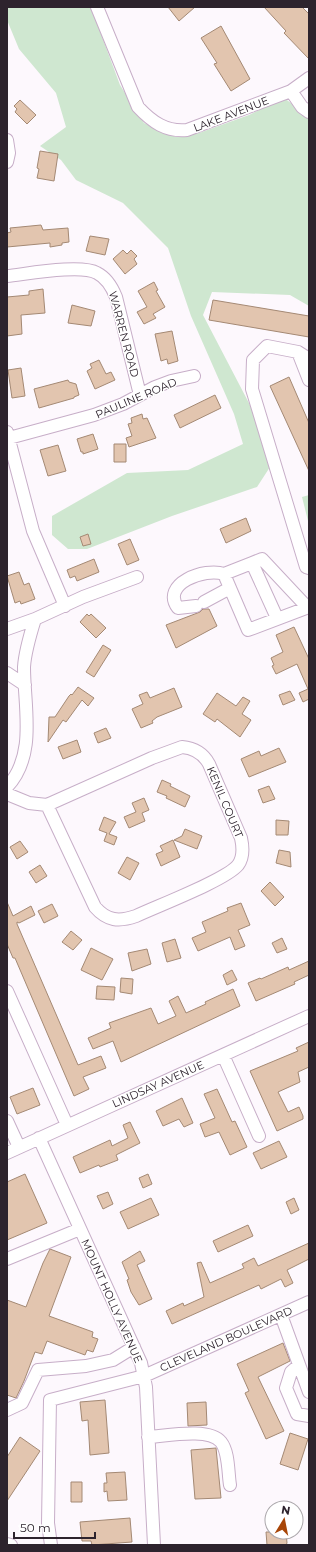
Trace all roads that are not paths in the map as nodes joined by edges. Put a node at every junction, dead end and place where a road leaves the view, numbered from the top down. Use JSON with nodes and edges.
{"nodes":[{"id":1,"x":97,"y":7,"type":"edge"},
{"id":2,"x":309,"y":78,"type":"edge"},
{"id":3,"x":291,"y":91,"type":"junction"},
{"id":4,"x":309,"y":112,"type":"edge"},
{"id":5,"x":7,"y":140,"type":"edge"},
{"id":6,"x":7,"y":162,"type":"edge"},
{"id":7,"x":7,"y":276,"type":"edge"},
{"id":8,"x":298,"y":352,"type":"junction"},
{"id":9,"x":309,"y":359,"type":"edge"},
{"id":10,"x":194,"y":376,"type":"dead end"},
{"id":11,"x":309,"y":380,"type":"edge"},
{"id":12,"x":140,"y":395,"type":"junction"},
{"id":13,"x":8,"y":435,"type":"edge"},
{"id":14,"x":252,"y":563,"type":"junction"},
{"id":15,"x":309,"y":568,"type":"edge"},
{"id":16,"x":224,"y":574,"type":"junction"},
{"id":17,"x":137,"y":577,"type":"dead end"},
{"id":18,"x":230,"y":588,"type":"junction"},
{"id":19,"x":65,"y":606,"type":"junction"},
{"id":20,"x":308,"y":607,"type":"edge"},
{"id":21,"x":277,"y":618,"type":"junction"},
{"id":22,"x":35,"y":619,"type":"junction"},
{"id":23,"x":7,"y":629,"type":"edge"},
{"id":24,"x":7,"y":673,"type":"edge"},
{"id":25,"x":25,"y":685,"type":"junction"},
{"id":26,"x":7,"y":787,"type":"edge"},
{"id":27,"x":7,"y":794,"type":"edge"},
{"id":28,"x":47,"y":805,"type":"junction"},
{"id":29,"x":7,"y":991,"type":"edge"},
{"id":30,"x":309,"y":1016,"type":"edge"},
{"id":31,"x":223,"y":1055,"type":"junction"},
{"id":32,"x":7,"y":1121,"type":"edge"},
{"id":33,"x":67,"y":1125,"type":"junction"},
{"id":34,"x":259,"y":1136,"type":"dead end"},
{"id":35,"x":39,"y":1138,"type":"junction"},
{"id":36,"x":19,"y":1147,"type":"junction"},
{"id":37,"x":7,"y":1153,"type":"edge"},
{"id":38,"x":80,"y":1229,"type":"junction"},
{"id":39,"x":7,"y":1259,"type":"edge"},
{"id":40,"x":309,"y":1302,"type":"edge"},
{"id":41,"x":280,"y":1315,"type":"junction"},
{"id":42,"x":134,"y":1347,"type":"junction"},
{"id":43,"x":299,"y":1365,"type":"junction"},
{"id":44,"x":144,"y":1376,"type":"junction"},
{"id":45,"x":309,"y":1392,"type":"edge"},
{"id":46,"x":7,"y":1410,"type":"edge"},
{"id":47,"x":309,"y":1416,"type":"edge"},
{"id":48,"x":148,"y":1437,"type":"junction"},
{"id":49,"x":230,"y":1485,"type":"dead end"},
{"id":50,"x":7,"y":1544,"type":"edge"},
{"id":51,"x":11,"y":1545,"type":"edge"},
{"id":52,"x":51,"y":1545,"type":"edge"},
{"id":53,"x":154,"y":1545,"type":"edge"}],
"edges":[{"from":1,"to":3,"type":"street","name":"LAKE AVENUE"},
{"from":2,"to":3,"type":"street","name":"LAKE AVENUE"},
{"from":3,"to":4,"type":"street"},
{"from":5,"to":6,"type":"street"},
{"from":7,"to":12,"type":"street","name":"WARREN ROAD"},
{"from":8,"to":9,"type":"street"},
{"from":8,"to":11,"type":"street"},
{"from":8,"to":15,"type":"street"},
{"from":10,"to":12,"type":"street","name":"PAULINE ROAD"},
{"from":12,"to":13,"type":"street","name":"PAULINE ROAD"},
{"from":13,"to":19,"type":"street"},
{"from":14,"to":16,"type":"street"},
{"from":14,"to":20,"type":"street"},
{"from":14,"to":21,"type":"street"},
{"from":16,"to":18,"type":"street"},
{"from":16,"to":18,"type":"street"},
{"from":17,"to":19,"type":"street"},
{"from":18,"to":21,"type":"street"},
{"from":19,"to":22,"type":"street"},
{"from":20,"to":21,"type":"street"},
{"from":22,"to":23,"type":"street"},
{"from":22,"to":25,"type":"street"},
{"from":24,"to":25,"type":"street"},
{"from":25,"to":26,"type":"street"},
{"from":27,"to":28,"type":"street"},
{"from":28,"to":28,"type":"street","name":"KENIL COURT"},
{"from":29,"to":33,"type":"street"},
{"from":30,"to":31,"type":"street","name":"LINDSAY AVENUE"},
{"from":31,"to":33,"type":"street","name":"LINDSAY AVENUE"},
{"from":31,"to":34,"type":"street"},
{"from":32,"to":36,"type":"street"},
{"from":33,"to":35,"type":"street","name":"LINDSAY AVENUE"},
{"from":35,"to":36,"type":"street","name":"LINDSAY AVENUE"},
{"from":35,"to":38,"type":"street","name":"MOUNT HOLLY AVENUE"},
{"from":36,"to":37,"type":"street","name":"LINDSAY AVENUE"},
{"from":38,"to":39,"type":"street"},
{"from":38,"to":42,"type":"street","name":"MOUNT HOLLY AVENUE"},
{"from":40,"to":41,"type":"street","name":"CLEVELAND BOULEVARD"},
{"from":41,"to":43,"type":"street"},
{"from":41,"to":44,"type":"street","name":"CLEVELAND BOULEVARD"},
{"from":42,"to":44,"type":"street","name":"MOUNT HOLLY AVENUE"},
{"from":42,"to":46,"type":"street"},
{"from":43,"to":45,"type":"street"},
{"from":43,"to":47,"type":"street"},
{"from":44,"to":48,"type":"street","name":"MOUNT HOLLY AVENUE"},
{"from":44,"to":52,"type":"street","name":"CLEVELAND BOULEVARD"},
{"from":48,"to":49,"type":"street"},
{"from":48,"to":53,"type":"street","name":"MOUNT HOLLY AVENUE"},
{"from":50,"to":51,"type":"street"}]}
